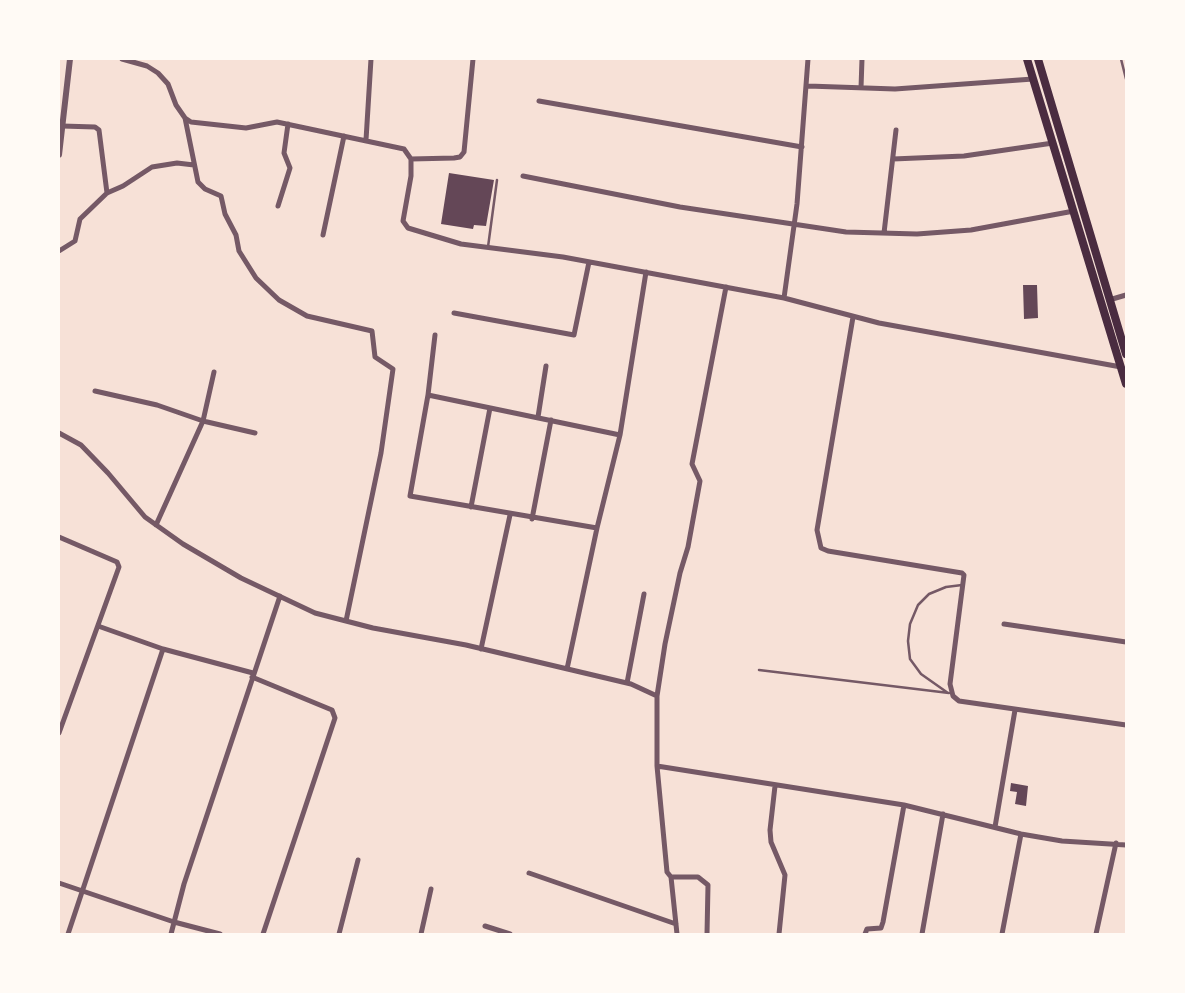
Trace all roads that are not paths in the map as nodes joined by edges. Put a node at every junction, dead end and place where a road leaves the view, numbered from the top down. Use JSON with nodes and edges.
{"nodes":[{"id":1,"x":70,"y":59,"type":"edge"},
{"id":2,"x":122,"y":59,"type":"edge"},
{"id":3,"x":371,"y":59,"type":"edge"},
{"id":4,"x":473,"y":59,"type":"edge"},
{"id":5,"x":808,"y":59,"type":"edge"},
{"id":6,"x":862,"y":59,"type":"edge"},
{"id":7,"x":1027,"y":59,"type":"edge"},
{"id":8,"x":1038,"y":59,"type":"edge"},
{"id":9,"x":1122,"y":59,"type":"edge"},
{"id":10,"x":136,"y":61,"type":"edge"},
{"id":11,"x":1033,"y":79,"type":"junction"},
{"id":12,"x":1126,"y":79,"type":"edge"},
{"id":13,"x":808,"y":86,"type":"junction"},
{"id":14,"x":861,"y":88,"type":"junction"},
{"id":15,"x":539,"y":101,"type":"dead end"},
{"id":16,"x":185,"y":118,"type":"junction"},
{"id":17,"x":288,"y":124,"type":"junction"},
{"id":18,"x":62,"y":126,"type":"junction"},
{"id":19,"x":896,"y":130,"type":"dead end"},
{"id":20,"x":344,"y":136,"type":"junction"},
{"id":21,"x":366,"y":140,"type":"junction"},
{"id":22,"x":1053,"y":143,"type":"junction"},
{"id":23,"x":802,"y":147,"type":"junction"},
{"id":24,"x":59,"y":155,"type":"edge"},
{"id":25,"x":411,"y":159,"type":"junction"},
{"id":26,"x":893,"y":159,"type":"junction"},
{"id":27,"x":194,"y":165,"type":"junction"},
{"id":28,"x":523,"y":176,"type":"dead end"},
{"id":29,"x":497,"y":180,"type":"dead end"},
{"id":30,"x":107,"y":193,"type":"junction"},
{"id":31,"x":278,"y":206,"type":"dead end"},
{"id":32,"x":1074,"y":211,"type":"junction"},
{"id":33,"x":794,"y":226,"type":"junction"},
{"id":34,"x":884,"y":233,"type":"junction"},
{"id":35,"x":323,"y":235,"type":"dead end"},
{"id":36,"x":488,"y":247,"type":"junction"},
{"id":37,"x":59,"y":251,"type":"edge"},
{"id":38,"x":589,"y":262,"type":"junction"},
{"id":39,"x":646,"y":272,"type":"junction"},
{"id":40,"x":726,"y":287,"type":"junction"},
{"id":41,"x":1126,"y":294,"type":"edge"},
{"id":42,"x":784,"y":298,"type":"junction"},
{"id":43,"x":1109,"y":300,"type":"junction"},
{"id":44,"x":454,"y":313,"type":"dead end"},
{"id":45,"x":854,"y":316,"type":"junction"},
{"id":46,"x":434,"y":335,"type":"dead end"},
{"id":47,"x":1126,"y":354,"type":"edge"},
{"id":48,"x":546,"y":366,"type":"dead end"},
{"id":49,"x":1121,"y":367,"type":"junction"},
{"id":50,"x":214,"y":372,"type":"dead end"},
{"id":51,"x":1126,"y":384,"type":"edge"},
{"id":52,"x":95,"y":391,"type":"dead end"},
{"id":53,"x":428,"y":395,"type":"junction"},
{"id":54,"x":490,"y":408,"type":"junction"},
{"id":55,"x":538,"y":418,"type":"junction"},
{"id":56,"x":551,"y":420,"type":"junction"},
{"id":57,"x":203,"y":421,"type":"junction"},
{"id":58,"x":256,"y":432,"type":"dead end"},
{"id":59,"x":59,"y":433,"type":"edge"},
{"id":60,"x":620,"y":434,"type":"junction"},
{"id":61,"x":471,"y":507,"type":"junction"},
{"id":62,"x":510,"y":514,"type":"junction"},
{"id":63,"x":532,"y":519,"type":"junction"},
{"id":64,"x":156,"y":525,"type":"junction"},
{"id":65,"x":597,"y":528,"type":"junction"},
{"id":66,"x":59,"y":537,"type":"edge"},
{"id":67,"x":965,"y":584,"type":"junction"},
{"id":68,"x":644,"y":594,"type":"dead end"},
{"id":69,"x":280,"y":596,"type":"junction"},
{"id":70,"x":346,"y":620,"type":"junction"},
{"id":71,"x":1004,"y":624,"type":"dead end"},
{"id":72,"x":98,"y":626,"type":"junction"},
{"id":73,"x":1126,"y":642,"type":"edge"},
{"id":74,"x":163,"y":649,"type":"junction"},
{"id":75,"x":481,"y":649,"type":"junction"},
{"id":76,"x":567,"y":669,"type":"junction"},
{"id":77,"x":759,"y":670,"type":"dead end"},
{"id":78,"x":252,"y":675,"type":"junction"},
{"id":79,"x":627,"y":683,"type":"junction"},
{"id":80,"x":951,"y":695,"type":"junction"},
{"id":81,"x":657,"y":696,"type":"junction"},
{"id":82,"x":1015,"y":710,"type":"junction"},
{"id":83,"x":59,"y":713,"type":"edge"},
{"id":84,"x":65,"y":715,"type":"junction"},
{"id":85,"x":1126,"y":726,"type":"edge"},
{"id":86,"x":59,"y":733,"type":"edge"},
{"id":87,"x":657,"y":766,"type":"junction"},
{"id":88,"x":775,"y":786,"type":"junction"},
{"id":89,"x":904,"y":804,"type":"junction"},
{"id":90,"x":943,"y":814,"type":"junction"},
{"id":91,"x":995,"y":827,"type":"junction"},
{"id":92,"x":1021,"y":834,"type":"junction"},
{"id":93,"x":1116,"y":843,"type":"junction"},
{"id":94,"x":1126,"y":846,"type":"edge"},
{"id":95,"x":358,"y":860,"type":"dead end"},
{"id":96,"x":529,"y":873,"type":"dead end"},
{"id":97,"x":671,"y":877,"type":"junction"},
{"id":98,"x":59,"y":883,"type":"edge"},
{"id":99,"x":431,"y":889,"type":"dead end"},
{"id":100,"x":82,"y":890,"type":"junction"},
{"id":101,"x":174,"y":922,"type":"junction"},
{"id":102,"x":676,"y":924,"type":"junction"},
{"id":103,"x":485,"y":926,"type":"dead end"},
{"id":104,"x":68,"y":934,"type":"edge"},
{"id":105,"x":171,"y":934,"type":"edge"},
{"id":106,"x":220,"y":934,"type":"edge"},
{"id":107,"x":264,"y":934,"type":"edge"},
{"id":108,"x":339,"y":934,"type":"edge"},
{"id":109,"x":421,"y":934,"type":"edge"},
{"id":110,"x":510,"y":934,"type":"edge"},
{"id":111,"x":677,"y":934,"type":"edge"},
{"id":112,"x":707,"y":934,"type":"edge"},
{"id":113,"x":779,"y":934,"type":"edge"},
{"id":114,"x":865,"y":934,"type":"edge"},
{"id":115,"x":922,"y":934,"type":"edge"},
{"id":116,"x":1002,"y":934,"type":"edge"},
{"id":117,"x":1096,"y":934,"type":"edge"}],
"edges":[{"from":1,"to":18,"type":"street"},
{"from":2,"to":10,"type":"street"},
{"from":3,"to":21,"type":"street"},
{"from":4,"to":25,"type":"street"},
{"from":5,"to":13,"type":"street"},
{"from":6,"to":14,"type":"street"},
{"from":7,"to":11,"type":"main road"},
{"from":8,"to":43,"type":"main road"},
{"from":9,"to":12,"type":"lane"},
{"from":10,"to":16,"type":"street"},
{"from":11,"to":14,"type":"street"},
{"from":11,"to":22,"type":"main road"},
{"from":13,"to":14,"type":"street"},
{"from":13,"to":23,"type":"street"},
{"from":15,"to":23,"type":"street"},
{"from":16,"to":17,"type":"street"},
{"from":16,"to":27,"type":"street"},
{"from":17,"to":20,"type":"street"},
{"from":17,"to":31,"type":"street"},
{"from":18,"to":24,"type":"street"},
{"from":18,"to":30,"type":"street"},
{"from":19,"to":26,"type":"street"},
{"from":20,"to":21,"type":"street"},
{"from":20,"to":35,"type":"street"},
{"from":21,"to":25,"type":"street"},
{"from":22,"to":26,"type":"street"},
{"from":22,"to":32,"type":"main road"},
{"from":23,"to":33,"type":"street"},
{"from":25,"to":36,"type":"street"},
{"from":26,"to":34,"type":"street"},
{"from":27,"to":30,"type":"street"},
{"from":27,"to":70,"type":"street"},
{"from":28,"to":33,"type":"street"},
{"from":29,"to":36,"type":"lane"},
{"from":30,"to":37,"type":"street"},
{"from":32,"to":34,"type":"street"},
{"from":32,"to":49,"type":"main road"},
{"from":33,"to":34,"type":"street"},
{"from":33,"to":42,"type":"street"},
{"from":36,"to":38,"type":"street"},
{"from":38,"to":39,"type":"street"},
{"from":38,"to":44,"type":"street"},
{"from":39,"to":40,"type":"street"},
{"from":39,"to":60,"type":"street"},
{"from":40,"to":42,"type":"street"},
{"from":40,"to":81,"type":"street"},
{"from":41,"to":43,"type":"street"},
{"from":42,"to":45,"type":"street"},
{"from":43,"to":47,"type":"main road"},
{"from":45,"to":49,"type":"street"},
{"from":45,"to":67,"type":"street"},
{"from":46,"to":53,"type":"street"},
{"from":48,"to":55,"type":"street"},
{"from":49,"to":51,"type":"main road"},
{"from":50,"to":57,"type":"street"},
{"from":52,"to":57,"type":"street"},
{"from":53,"to":54,"type":"street"},
{"from":53,"to":61,"type":"street"},
{"from":54,"to":55,"type":"street"},
{"from":54,"to":61,"type":"street"},
{"from":55,"to":56,"type":"street"},
{"from":56,"to":60,"type":"street"},
{"from":56,"to":63,"type":"street"},
{"from":57,"to":58,"type":"street"},
{"from":57,"to":64,"type":"street"},
{"from":59,"to":64,"type":"street"},
{"from":60,"to":65,"type":"street"},
{"from":61,"to":62,"type":"street"},
{"from":62,"to":63,"type":"street"},
{"from":62,"to":75,"type":"street"},
{"from":63,"to":65,"type":"street"},
{"from":64,"to":69,"type":"street"},
{"from":65,"to":76,"type":"street"},
{"from":66,"to":72,"type":"street"},
{"from":67,"to":80,"type":"street"},
{"from":67,"to":80,"type":"lane"},
{"from":68,"to":79,"type":"street"},
{"from":69,"to":70,"type":"street"},
{"from":69,"to":78,"type":"street"},
{"from":70,"to":75,"type":"street"},
{"from":71,"to":73,"type":"street"},
{"from":72,"to":74,"type":"street"},
{"from":72,"to":84,"type":"street"},
{"from":74,"to":78,"type":"street"},
{"from":74,"to":100,"type":"street"},
{"from":75,"to":76,"type":"street"},
{"from":76,"to":79,"type":"street"},
{"from":77,"to":80,"type":"lane"},
{"from":78,"to":101,"type":"street"},
{"from":78,"to":107,"type":"street"},
{"from":79,"to":81,"type":"street"},
{"from":80,"to":82,"type":"street"},
{"from":81,"to":87,"type":"street"},
{"from":82,"to":85,"type":"street"},
{"from":82,"to":91,"type":"street"},
{"from":83,"to":84,"type":"street"},
{"from":84,"to":86,"type":"street"},
{"from":87,"to":88,"type":"street"},
{"from":87,"to":97,"type":"street"},
{"from":88,"to":89,"type":"street"},
{"from":88,"to":113,"type":"street"},
{"from":89,"to":90,"type":"street"},
{"from":89,"to":114,"type":"street"},
{"from":90,"to":91,"type":"street"},
{"from":90,"to":115,"type":"street"},
{"from":91,"to":92,"type":"street"},
{"from":92,"to":93,"type":"street"},
{"from":92,"to":116,"type":"street"},
{"from":93,"to":94,"type":"street"},
{"from":93,"to":117,"type":"street"},
{"from":95,"to":108,"type":"street"},
{"from":96,"to":102,"type":"street"},
{"from":97,"to":102,"type":"street"},
{"from":97,"to":112,"type":"street"},
{"from":98,"to":100,"type":"street"},
{"from":99,"to":109,"type":"street"},
{"from":100,"to":101,"type":"street"},
{"from":100,"to":104,"type":"street"},
{"from":101,"to":105,"type":"street"},
{"from":101,"to":106,"type":"street"},
{"from":102,"to":111,"type":"street"},
{"from":103,"to":110,"type":"street"}]}
